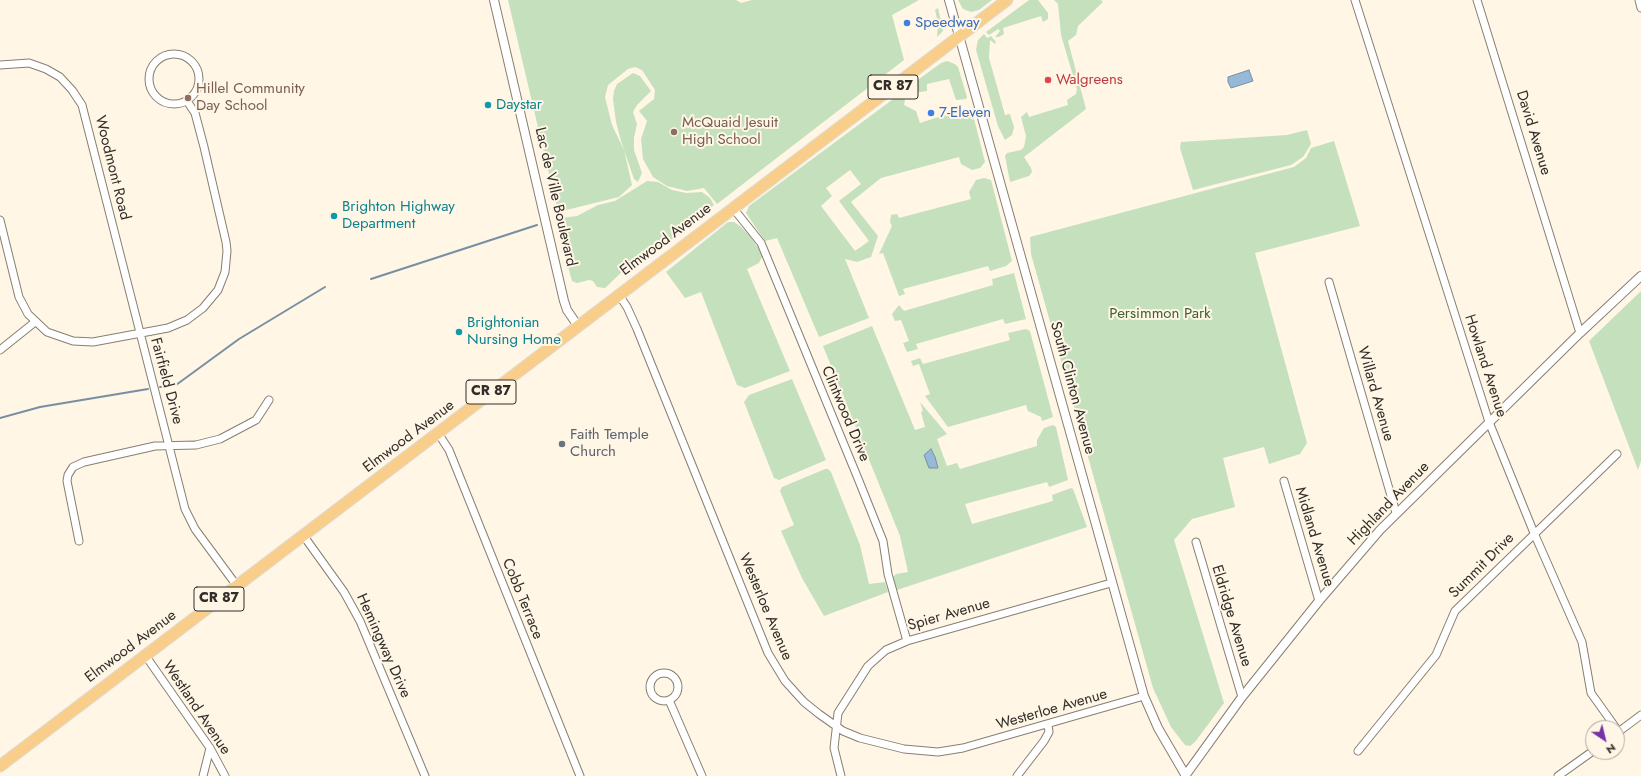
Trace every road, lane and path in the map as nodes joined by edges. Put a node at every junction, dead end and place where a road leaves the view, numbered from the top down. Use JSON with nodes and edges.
{"nodes":[{"id":1,"x":494,"y":0,"type":"edge"},
{"id":2,"x":949,"y":0,"type":"edge"},
{"id":3,"x":1007,"y":0,"type":"edge"},
{"id":4,"x":1355,"y":0,"type":"edge"},
{"id":5,"x":1477,"y":0,"type":"edge"},
{"id":6,"x":1639,"y":0,"type":"edge"},
{"id":7,"x":1641,"y":8,"type":"edge"},
{"id":8,"x":960,"y":36,"type":"junction"},
{"id":9,"x":0,"y":65,"type":"edge"},
{"id":10,"x":187,"y":100,"type":"junction"},
{"id":11,"x":733,"y":208,"type":"junction"},
{"id":12,"x":0,"y":220,"type":"edge"},
{"id":13,"x":1641,"y":276,"type":"edge"},
{"id":14,"x":1329,"y":282,"type":"dead end"},
{"id":15,"x":619,"y":295,"type":"junction"},
{"id":16,"x":35,"y":322,"type":"junction"},
{"id":17,"x":578,"y":326,"type":"junction"},
{"id":18,"x":1580,"y":332,"type":"junction"},
{"id":19,"x":140,"y":334,"type":"junction"},
{"id":20,"x":0,"y":350,"type":"edge"},
{"id":21,"x":269,"y":400,"type":"dead end"},
{"id":22,"x":1489,"y":422,"type":"junction"},
{"id":23,"x":438,"y":433,"type":"junction"},
{"id":24,"x":170,"y":446,"type":"junction"},
{"id":25,"x":1616,"y":454,"type":"dead end"},
{"id":26,"x":1284,"y":481,"type":"dead end"},
{"id":27,"x":1396,"y":513,"type":"junction"},
{"id":28,"x":1534,"y":533,"type":"junction"},
{"id":29,"x":303,"y":535,"type":"junction"},
{"id":30,"x":79,"y":541,"type":"dead end"},
{"id":31,"x":1196,"y":542,"type":"dead end"},
{"id":32,"x":1111,"y":583,"type":"junction"},
{"id":33,"x":237,"y":586,"type":"junction"},
{"id":34,"x":1319,"y":601,"type":"junction"},
{"id":35,"x":907,"y":641,"type":"junction"},
{"id":36,"x":145,"y":656,"type":"junction"},
{"id":37,"x":1144,"y":696,"type":"junction"},
{"id":38,"x":1242,"y":697,"type":"junction"},
{"id":39,"x":669,"y":700,"type":"dead end"},
{"id":40,"x":1641,"y":715,"type":"edge"},
{"id":41,"x":1609,"y":720,"type":"edge"},
{"id":42,"x":1048,"y":725,"type":"junction"},
{"id":43,"x":1625,"y":726,"type":"edge"},
{"id":44,"x":836,"y":727,"type":"junction"},
{"id":45,"x":210,"y":748,"type":"junction"},
{"id":46,"x":1358,"y":751,"type":"dead end"},
{"id":47,"x":1585,"y":757,"type":"edge"},
{"id":48,"x":0,"y":766,"type":"edge"},
{"id":49,"x":203,"y":776,"type":"edge"},
{"id":50,"x":226,"y":776,"type":"edge"},
{"id":51,"x":425,"y":776,"type":"edge"},
{"id":52,"x":580,"y":776,"type":"edge"},
{"id":53,"x":702,"y":776,"type":"edge"},
{"id":54,"x":841,"y":776,"type":"edge"},
{"id":55,"x":1017,"y":776,"type":"edge"},
{"id":56,"x":1185,"y":776,"type":"edge"},
{"id":57,"x":1558,"y":776,"type":"edge"}],
"edges":[{"from":1,"to":17,"type":"street","name":"Lac de Ville Boulevard"},
{"from":2,"to":8,"type":"street","name":"South Clinton Avenue"},
{"from":3,"to":8,"type":"main road","name":"Elmwood Avenue","number":"CR 87"},
{"from":4,"to":22,"type":"street","name":"Howland Avenue"},
{"from":5,"to":18,"type":"street","name":"David Avenue"},
{"from":6,"to":7,"type":"street"},
{"from":8,"to":11,"type":"main road","name":"Elmwood Avenue","number":"CR 87"},
{"from":8,"to":32,"type":"street","name":"South Clinton Avenue"},
{"from":9,"to":19,"type":"street","name":"Woodmont Road"},
{"from":10,"to":10,"type":"street"},
{"from":10,"to":19,"type":"street","name":"Fairfield Drive"},
{"from":11,"to":15,"type":"main road","name":"Elmwood Avenue","number":"CR 87"},
{"from":11,"to":35,"type":"street","name":"Clintwood Drive"},
{"from":12,"to":16,"type":"street"},
{"from":13,"to":18,"type":"street","name":"Highland Avenue"},
{"from":14,"to":27,"type":"street","name":"Willard Avenue"},
{"from":15,"to":17,"type":"main road","name":"Elmwood Avenue","number":"CR 87"},
{"from":15,"to":44,"type":"street","name":"Westerloe Avenue"},
{"from":16,"to":19,"type":"street"},
{"from":16,"to":20,"type":"street"},
{"from":17,"to":23,"type":"main road","name":"Elmwood Avenue","number":"CR 87"},
{"from":18,"to":22,"type":"street","name":"Highland Avenue"},
{"from":19,"to":24,"type":"street","name":"Fairfield Drive"},
{"from":21,"to":24,"type":"street"},
{"from":22,"to":27,"type":"street","name":"Highland Avenue"},
{"from":22,"to":28,"type":"street","name":"Howland Avenue"},
{"from":23,"to":29,"type":"main road","name":"Elmwood Avenue","number":"CR 87"},
{"from":23,"to":52,"type":"street","name":"Cobb Terrace"},
{"from":24,"to":30,"type":"street"},
{"from":24,"to":33,"type":"street","name":"Fairfield Drive"},
{"from":25,"to":28,"type":"street","name":"Summit Drive"},
{"from":26,"to":34,"type":"street","name":"Midland Avenue"},
{"from":27,"to":34,"type":"street","name":"Highland Avenue"},
{"from":28,"to":41,"type":"street","name":"Howland Avenue"},
{"from":28,"to":46,"type":"street","name":"Summit Drive"},
{"from":29,"to":33,"type":"main road","name":"Elmwood Avenue","number":"CR 87"},
{"from":29,"to":51,"type":"street","name":"Hemingway Drive"},
{"from":31,"to":38,"type":"street","name":"Eldridge Avenue"},
{"from":32,"to":35,"type":"street","name":"Spier Avenue"},
{"from":32,"to":37,"type":"street","name":"South Clinton Avenue"},
{"from":33,"to":36,"type":"main road","name":"Elmwood Avenue","number":"CR 87"},
{"from":34,"to":38,"type":"street","name":"Highland Avenue"},
{"from":35,"to":44,"type":"street","name":"Spier Avenue"},
{"from":36,"to":45,"type":"street","name":"Westland Avenue"},
{"from":36,"to":48,"type":"main road","name":"Elmwood Avenue","number":"CR 87"},
{"from":37,"to":42,"type":"street","name":"Westerloe Avenue"},
{"from":37,"to":56,"type":"street","name":"South Clinton Avenue"},
{"from":38,"to":56,"type":"street","name":"Highland Avenue"},
{"from":39,"to":53,"type":"street"},
{"from":40,"to":43,"type":"street"},
{"from":42,"to":44,"type":"street","name":"Westerloe Avenue"},
{"from":42,"to":55,"type":"street"},
{"from":44,"to":54,"type":"street","name":"Spier Avenue"},
{"from":45,"to":49,"type":"street"},
{"from":45,"to":50,"type":"street","name":"Westland Avenue"},
{"from":47,"to":57,"type":"street"}]}
